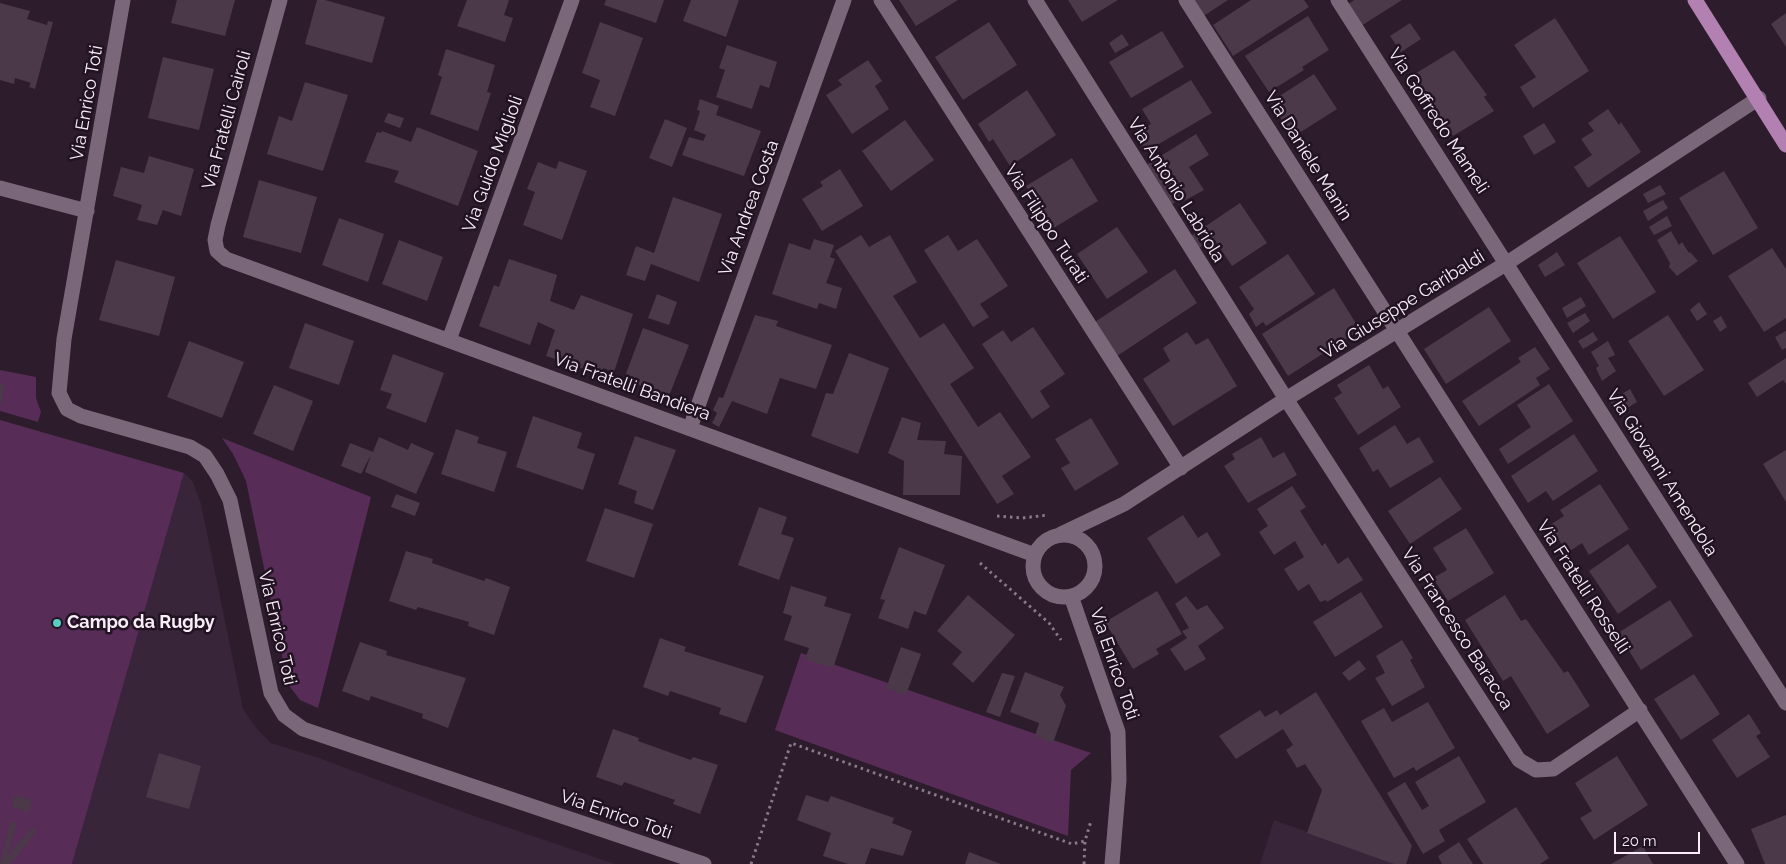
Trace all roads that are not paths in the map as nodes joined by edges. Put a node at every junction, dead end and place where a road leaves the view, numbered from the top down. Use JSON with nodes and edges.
{"nodes":[{"id":1,"x":123,"y":0,"type":"edge"},
{"id":2,"x":280,"y":0,"type":"edge"},
{"id":3,"x":572,"y":0,"type":"edge"},
{"id":4,"x":844,"y":0,"type":"edge"},
{"id":5,"x":881,"y":0,"type":"edge"},
{"id":6,"x":1035,"y":0,"type":"edge"},
{"id":7,"x":1186,"y":0,"type":"edge"},
{"id":8,"x":1338,"y":0,"type":"edge"},
{"id":9,"x":1695,"y":0,"type":"edge"},
{"id":10,"x":1759,"y":98,"type":"junction"},
{"id":11,"x":1786,"y":145,"type":"edge"},
{"id":12,"x":0,"y":188,"type":"edge"},
{"id":13,"x":87,"y":212,"type":"junction"},
{"id":14,"x":217,"y":251,"type":"joint"},
{"id":15,"x":1507,"y":263,"type":"junction"},
{"id":16,"x":1398,"y":331,"type":"junction"},
{"id":17,"x":449,"y":340,"type":"junction"},
{"id":18,"x":1286,"y":399,"type":"junction"},
{"id":19,"x":690,"y":428,"type":"junction"},
{"id":20,"x":1181,"y":468,"type":"junction"},
{"id":21,"x":1061,"y":534,"type":"junction"},
{"id":22,"x":1035,"y":555,"type":"junction"},
{"id":23,"x":1071,"y":596,"type":"junction"},
{"id":24,"x":1786,"y":703,"type":"edge"},
{"id":25,"x":1640,"y":710,"type":"junction"},
{"id":26,"x":704,"y":864,"type":"edge"},
{"id":27,"x":1112,"y":864,"type":"edge"},
{"id":28,"x":1737,"y":864,"type":"edge"}],
"edges":[{"from":1,"to":13,"type":"street","name":"Via Enrico Toti"},
{"from":2,"to":14,"type":"street","name":"Via Fratelli Cairoli"},
{"from":3,"to":17,"type":"street","name":"Via Guido Miglioli"},
{"from":4,"to":19,"type":"street","name":"Via Andrea Costa"},
{"from":5,"to":20,"type":"street","name":"Via Filippo Turati"},
{"from":6,"to":18,"type":"street","name":"Via Antonio Labriola"},
{"from":7,"to":16,"type":"street","name":"Via Daniele Manin"},
{"from":8,"to":15,"type":"street","name":"Via Goffredo Mameli"},
{"from":9,"to":10,"type":"main road"},
{"from":10,"to":11,"type":"main road"},
{"from":10,"to":15,"type":"street","name":"Via Giuseppe Garibaldi"},
{"from":12,"to":13,"type":"street"},
{"from":13,"to":26,"type":"street","name":"Via Enrico Toti"},
{"from":14,"to":17,"type":"street","name":"Via Fratelli Bandiera"},
{"from":15,"to":16,"type":"street","name":"Via Giuseppe Garibaldi"},
{"from":15,"to":24,"type":"street","name":"Via Giovanni Amendola"},
{"from":16,"to":18,"type":"street","name":"Via Giuseppe Garibaldi"},
{"from":16,"to":25,"type":"street","name":"Via Fratelli Rosselli"},
{"from":17,"to":19,"type":"street","name":"Via Fratelli Bandiera"},
{"from":18,"to":20,"type":"street","name":"Via Giuseppe Garibaldi"},
{"from":18,"to":25,"type":"street","name":"Via Francesco Baracca"},
{"from":19,"to":22,"type":"street","name":"Via Fratelli Bandiera"},
{"from":20,"to":21,"type":"street","name":"Via Giuseppe Garibaldi"},
{"from":21,"to":22,"type":"street"},
{"from":21,"to":23,"type":"street"},
{"from":22,"to":23,"type":"street"},
{"from":23,"to":27,"type":"street","name":"Via Enrico Toti"},
{"from":25,"to":28,"type":"street","name":"Via Fratelli Rosselli"}]}
